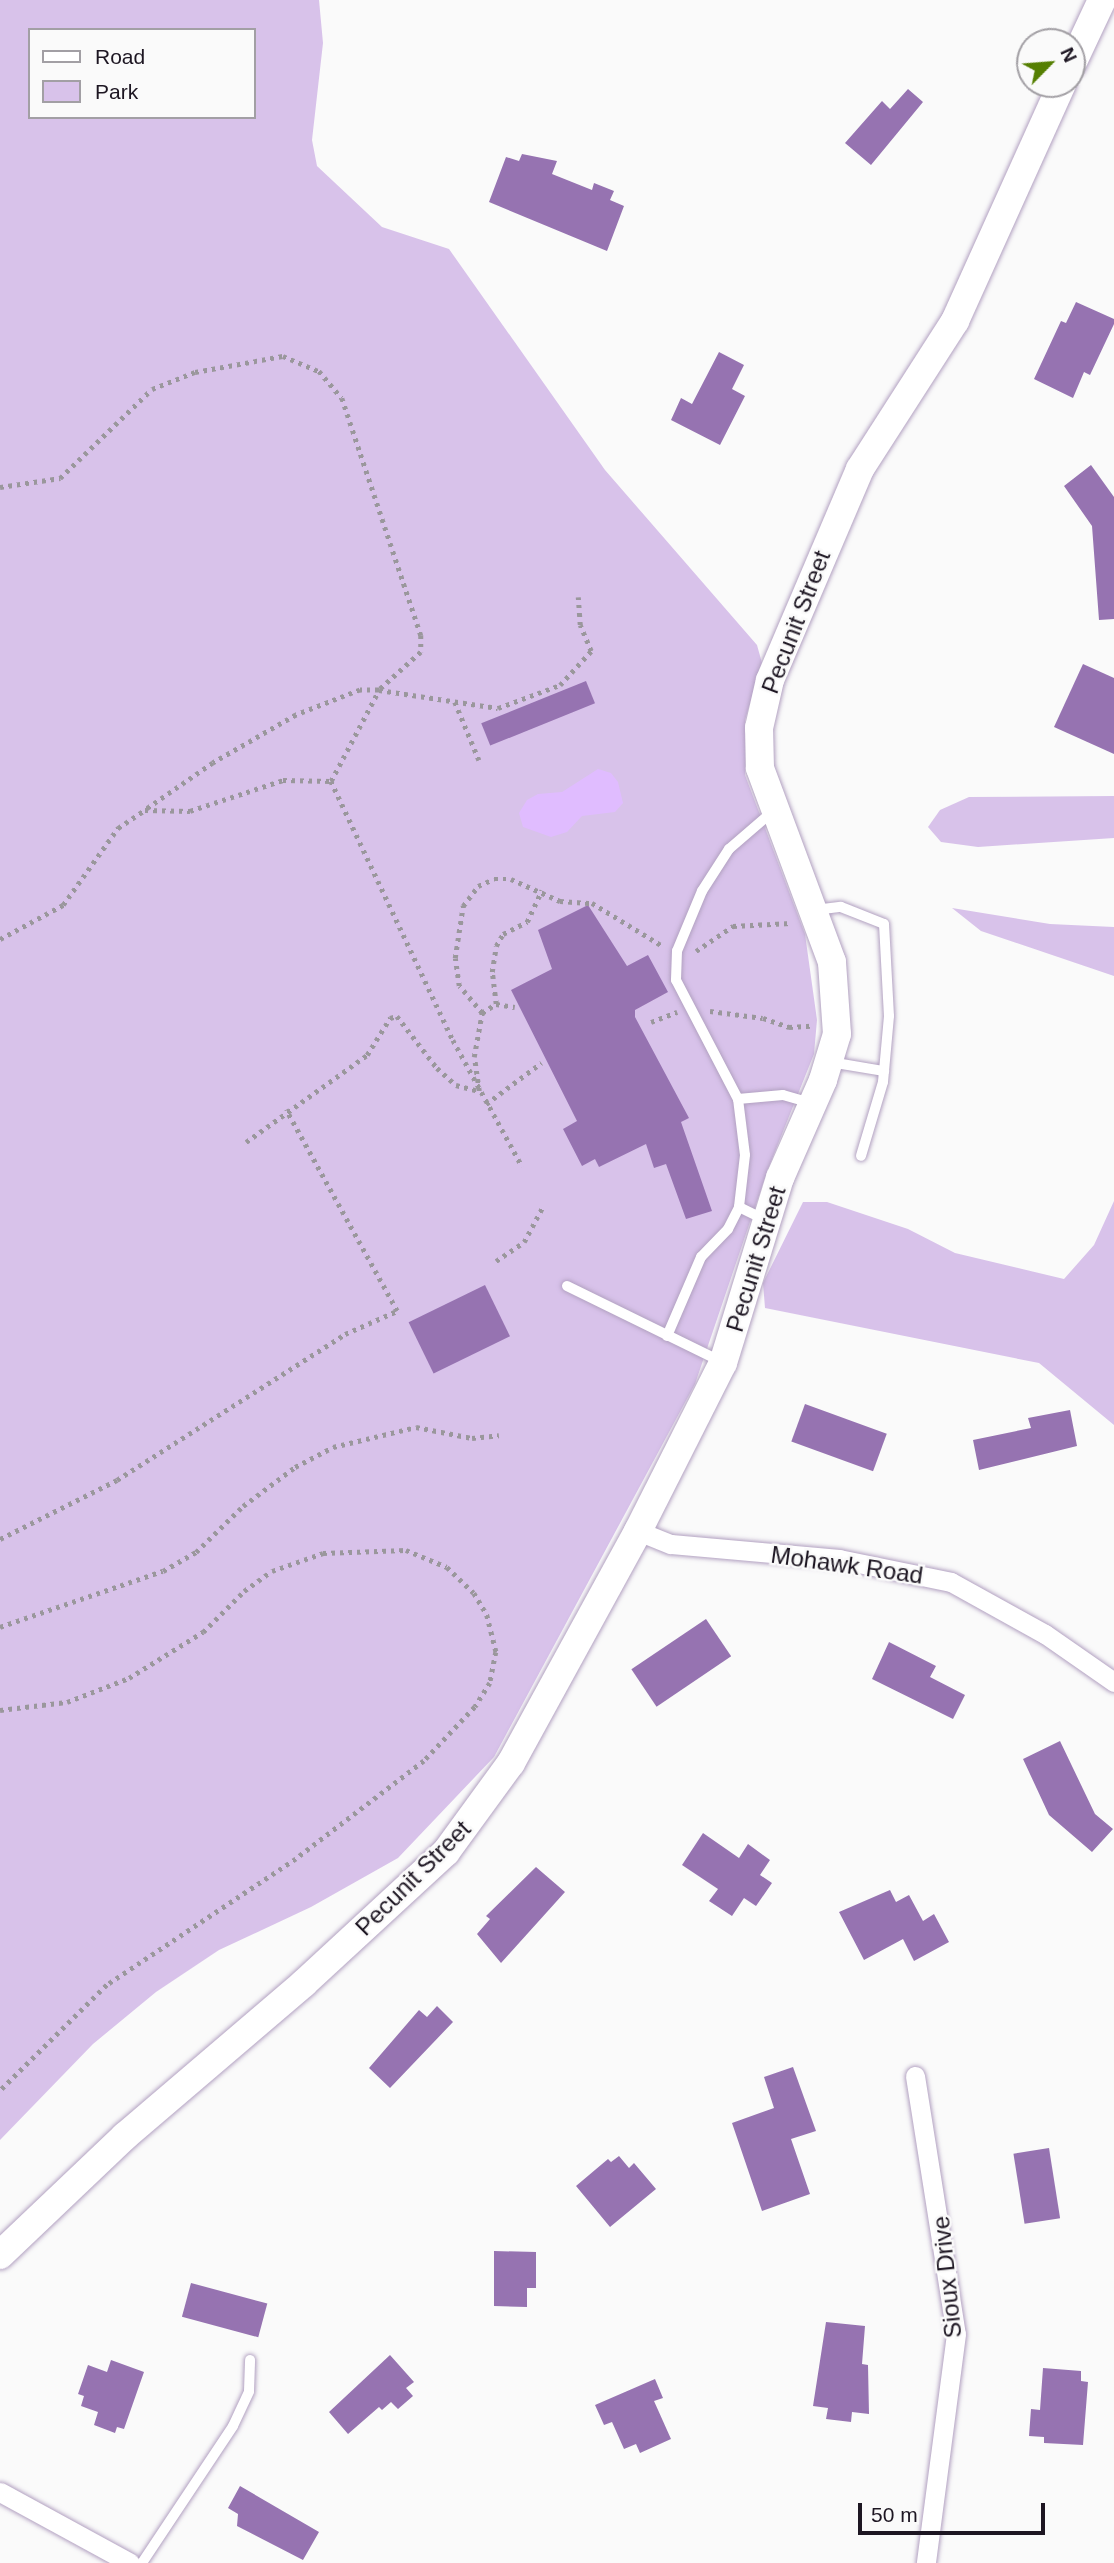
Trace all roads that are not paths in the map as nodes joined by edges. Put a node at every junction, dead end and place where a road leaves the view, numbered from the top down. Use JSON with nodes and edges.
{"nodes":[{"id":1,"x":1102,"y":0,"type":"edge"},
{"id":2,"x":1086,"y":34,"type":"edge"},
{"id":3,"x":1056,"y":98,"type":"edge"},
{"id":4,"x":772,"y":812,"type":"junction"},
{"id":5,"x":816,"y":914,"type":"junction"},
{"id":6,"x":830,"y":1062,"type":"junction"},
{"id":7,"x":884,"y":1071,"type":"junction"},
{"id":8,"x":738,"y":1098,"type":"junction"},
{"id":9,"x":813,"y":1104,"type":"junction"},
{"id":10,"x":861,"y":1156,"type":"dead end"},
{"id":11,"x":739,"y":1208,"type":"junction"},
{"id":12,"x":766,"y":1220,"type":"junction"},
{"id":13,"x":567,"y":1286,"type":"dead end"},
{"id":14,"x":667,"y":1336,"type":"junction"},
{"id":15,"x":723,"y":1363,"type":"junction"},
{"id":16,"x":638,"y":1531,"type":"junction"},
{"id":17,"x":1114,"y":1682,"type":"edge"},
{"id":18,"x":915,"y":2076,"type":"dead end"},
{"id":19,"x":0,"y":2255,"type":"edge"},
{"id":20,"x":250,"y":2360,"type":"dead end"},
{"id":21,"x":0,"y":2491,"type":"edge"},
{"id":22,"x":130,"y":2563,"type":"edge"},
{"id":23,"x":142,"y":2563,"type":"edge"},
{"id":24,"x":926,"y":2563,"type":"edge"}],
"edges":[{"from":1,"to":2,"type":"street"},
{"from":3,"to":4,"type":"street","name":"Pecunit Street"},
{"from":4,"to":5,"type":"street","name":"Pecunit Street"},
{"from":4,"to":8,"type":"lane"},
{"from":5,"to":6,"type":"street","name":"Pecunit Street"},
{"from":5,"to":7,"type":"lane"},
{"from":6,"to":7,"type":"lane"},
{"from":6,"to":9,"type":"street","name":"Pecunit Street"},
{"from":7,"to":10,"type":"lane"},
{"from":8,"to":9,"type":"lane"},
{"from":8,"to":11,"type":"lane"},
{"from":9,"to":12,"type":"street","name":"Pecunit Street"},
{"from":11,"to":12,"type":"lane"},
{"from":11,"to":14,"type":"lane"},
{"from":12,"to":15,"type":"street","name":"Pecunit Street"},
{"from":13,"to":14,"type":"lane"},
{"from":14,"to":15,"type":"lane"},
{"from":15,"to":16,"type":"street","name":"Pecunit Street"},
{"from":16,"to":17,"type":"street","name":"Mohawk Road"},
{"from":16,"to":19,"type":"street","name":"Pecunit Street"},
{"from":18,"to":24,"type":"street","name":"Sioux Drive"},
{"from":20,"to":23,"type":"lane"},
{"from":21,"to":22,"type":"street"}]}
